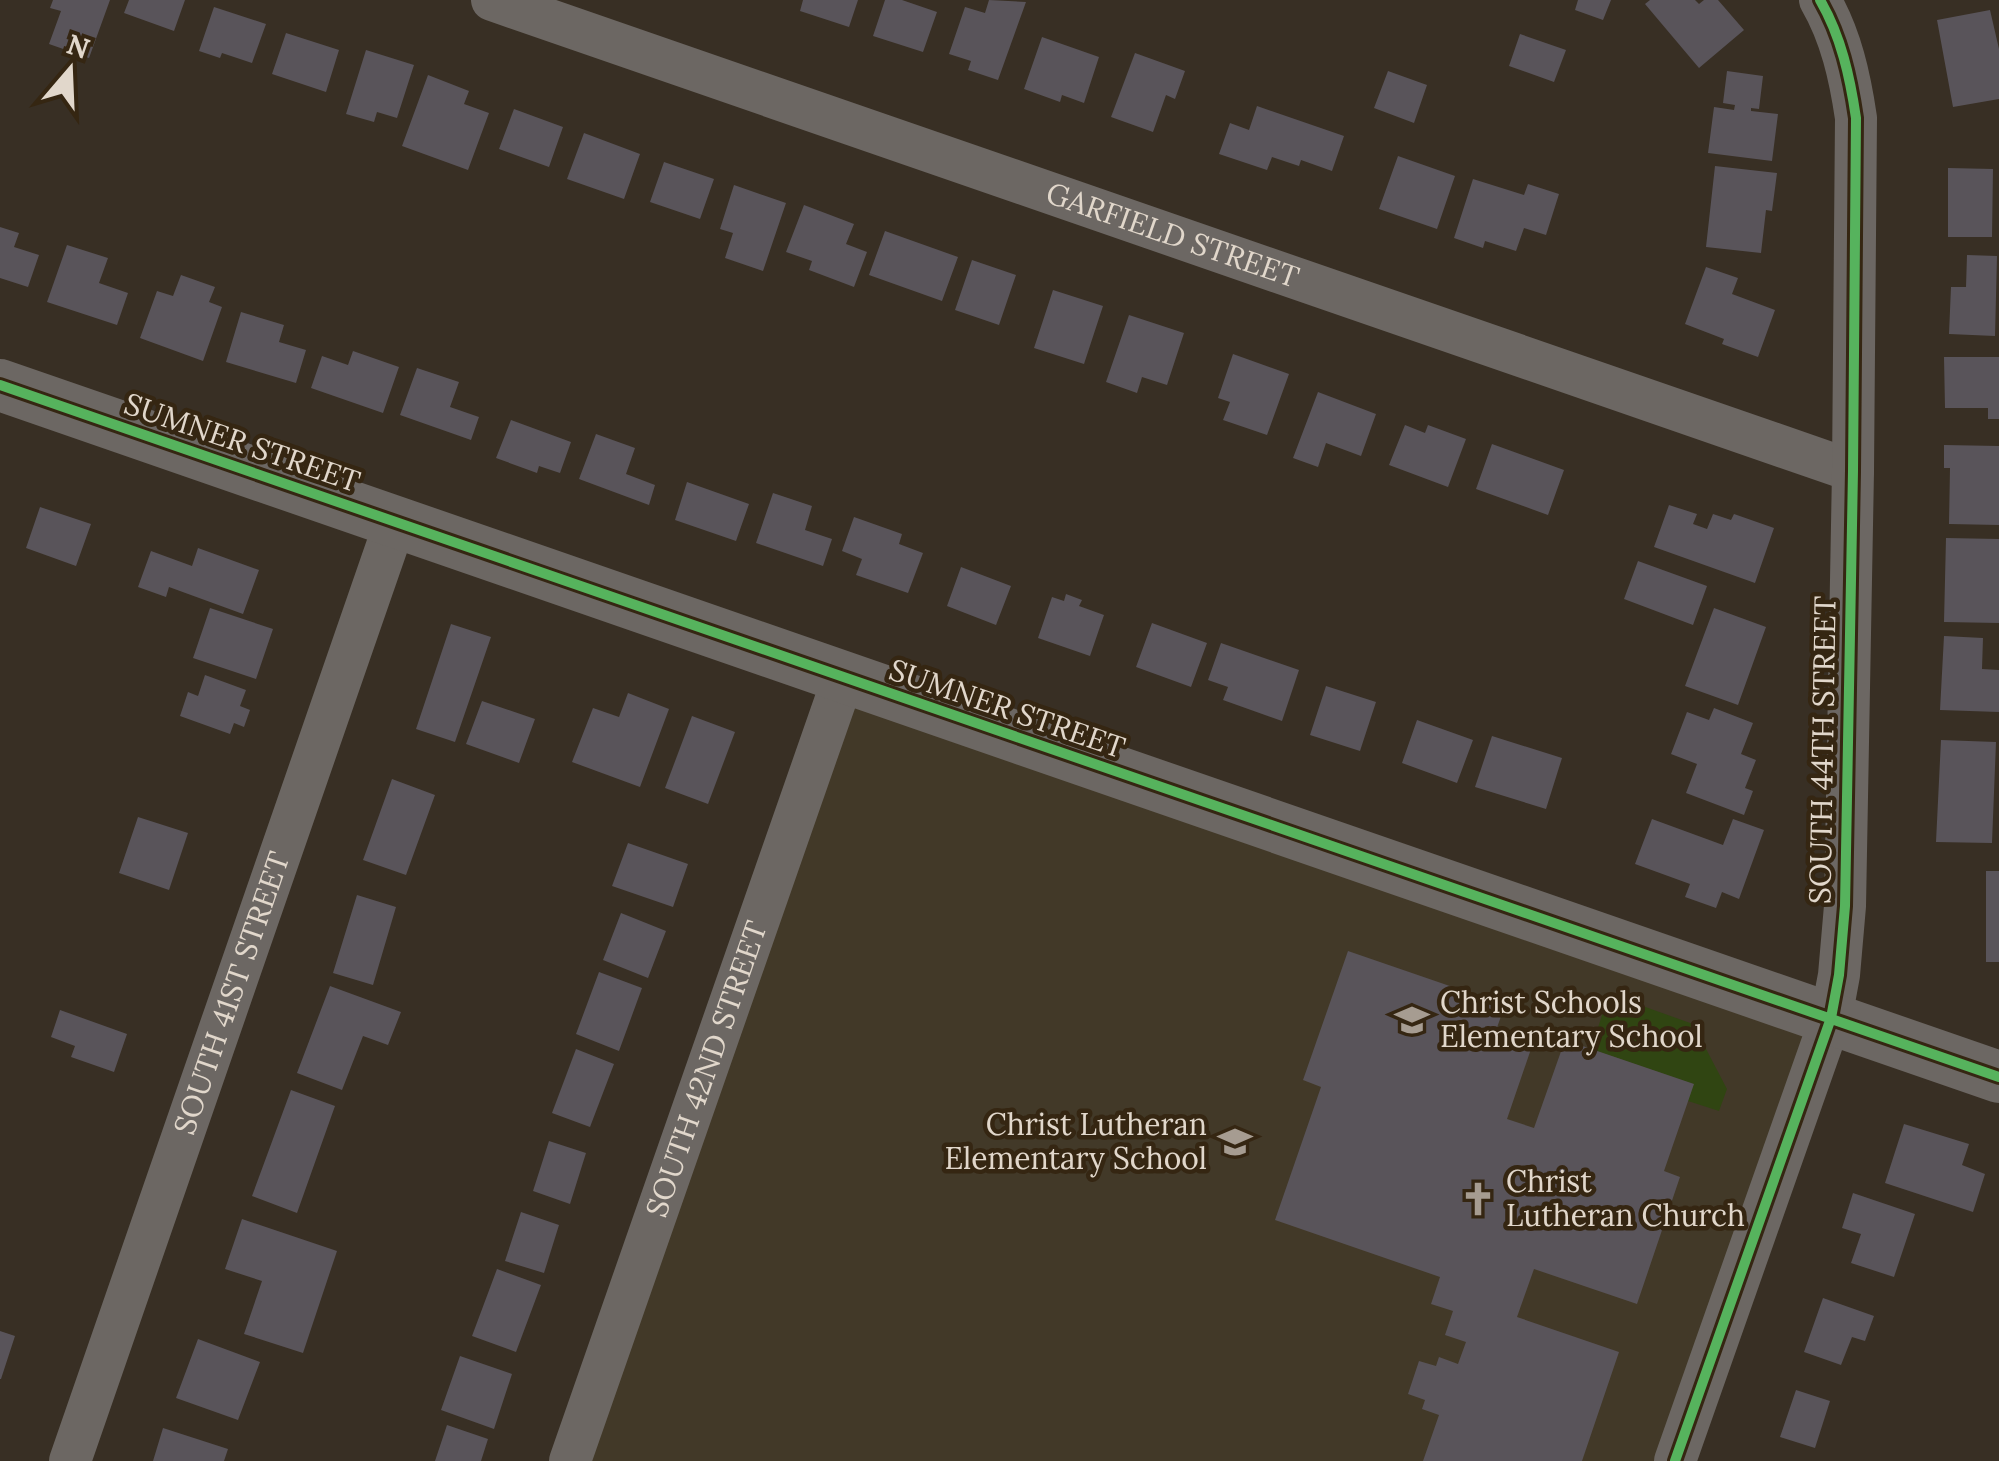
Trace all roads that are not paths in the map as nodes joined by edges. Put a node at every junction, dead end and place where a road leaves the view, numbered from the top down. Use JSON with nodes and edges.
{"nodes":[{"id":1,"x":492,"y":0,"type":"edge"},
{"id":2,"x":1825,"y":8,"type":"edge"},
{"id":3,"x":0,"y":386,"type":"edge"},
{"id":4,"x":1854,"y":471,"type":"junction"},
{"id":5,"x":395,"y":524,"type":"junction"},
{"id":6,"x":843,"y":679,"type":"junction"},
{"id":7,"x":1830,"y":1018,"type":"junction"},
{"id":8,"x":1999,"y":1077,"type":"edge"},
{"id":9,"x":70,"y":1461,"type":"edge"},
{"id":10,"x":570,"y":1461,"type":"edge"},
{"id":11,"x":1675,"y":1461,"type":"edge"}],
"edges":[{"from":1,"to":4,"type":"street","name":"GARFIELD STREET"},
{"from":2,"to":4,"type":"street","name":"SOUTH 44TH STREET"},
{"from":3,"to":5,"type":"street","name":"SUMNER STREET"},
{"from":4,"to":7,"type":"street","name":"SOUTH 44TH STREET"},
{"from":5,"to":6,"type":"street","name":"SUMNER STREET"},
{"from":5,"to":9,"type":"street","name":"SOUTH 41ST STREET"},
{"from":6,"to":7,"type":"street","name":"SUMNER STREET"},
{"from":6,"to":10,"type":"street","name":"SOUTH 42ND STREET"},
{"from":7,"to":8,"type":"street","name":"SUMNER STREET"},
{"from":7,"to":11,"type":"street","name":"SOUTH 44TH STREET"}]}
